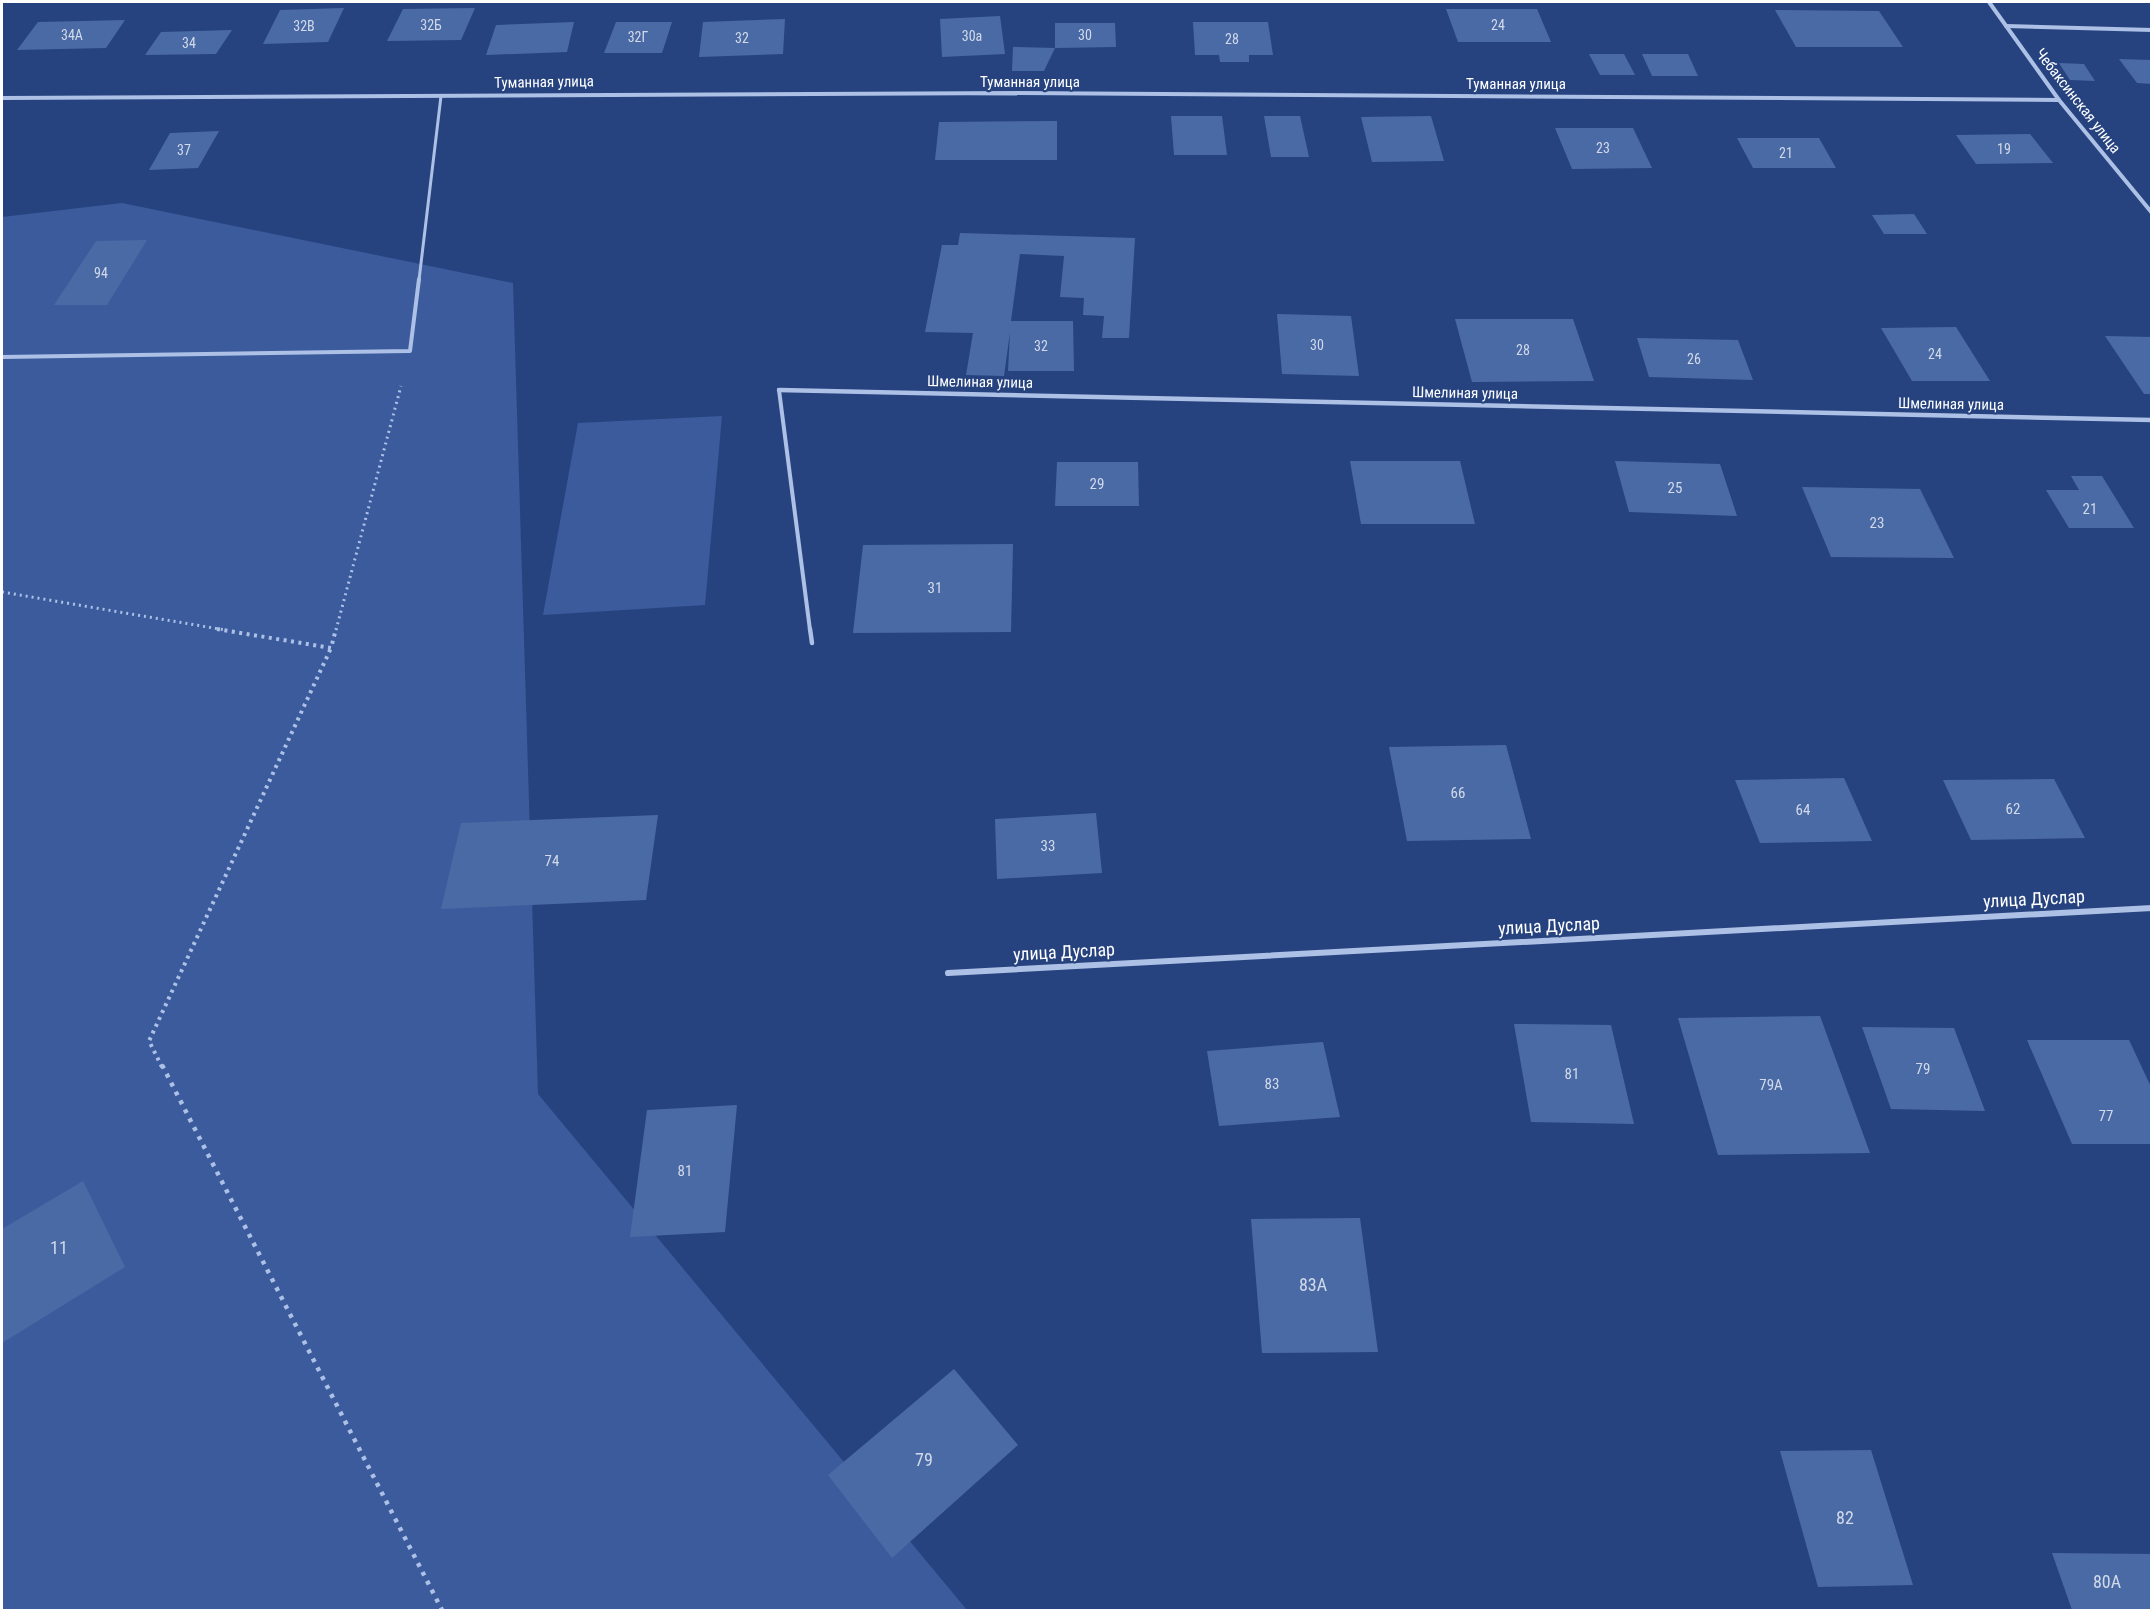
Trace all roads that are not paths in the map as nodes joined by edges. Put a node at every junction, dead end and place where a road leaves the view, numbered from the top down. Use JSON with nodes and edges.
{"nodes":[{"id":1,"x":1989,"y":2,"type":"edge"},
{"id":2,"x":2006,"y":26,"type":"junction"},
{"id":3,"x":2151,"y":30,"type":"edge"},
{"id":4,"x":441,"y":96,"type":"junction"},
{"id":5,"x":2,"y":98,"type":"edge"},
{"id":6,"x":2059,"y":100,"type":"junction"},
{"id":7,"x":2151,"y":213,"type":"edge"},
{"id":8,"x":2,"y":357,"type":"edge"},
{"id":9,"x":779,"y":390,"type":"joint"},
{"id":10,"x":2151,"y":420,"type":"edge"},
{"id":11,"x":812,"y":643,"type":"dead end"},
{"id":12,"x":2151,"y":908,"type":"edge"},
{"id":13,"x":948,"y":974,"type":"dead end"}],
"edges":[{"from":1,"to":2,"type":"street","name":"Чебаксинская улица"},
{"from":2,"to":3,"type":"street"},
{"from":2,"to":6,"type":"street","name":"Чебаксинская улица"},
{"from":4,"to":5,"type":"street","name":"Туманная улица"},
{"from":4,"to":6,"type":"street","name":"Туманная улица"},
{"from":4,"to":8,"type":"lane"},
{"from":6,"to":7,"type":"street","name":"Чебаксинская улица"},
{"from":9,"to":10,"type":"street","name":"Шмелиная улица"},
{"from":9,"to":11,"type":"lane"},
{"from":12,"to":13,"type":"street","name":"улица Дуслар"}]}
